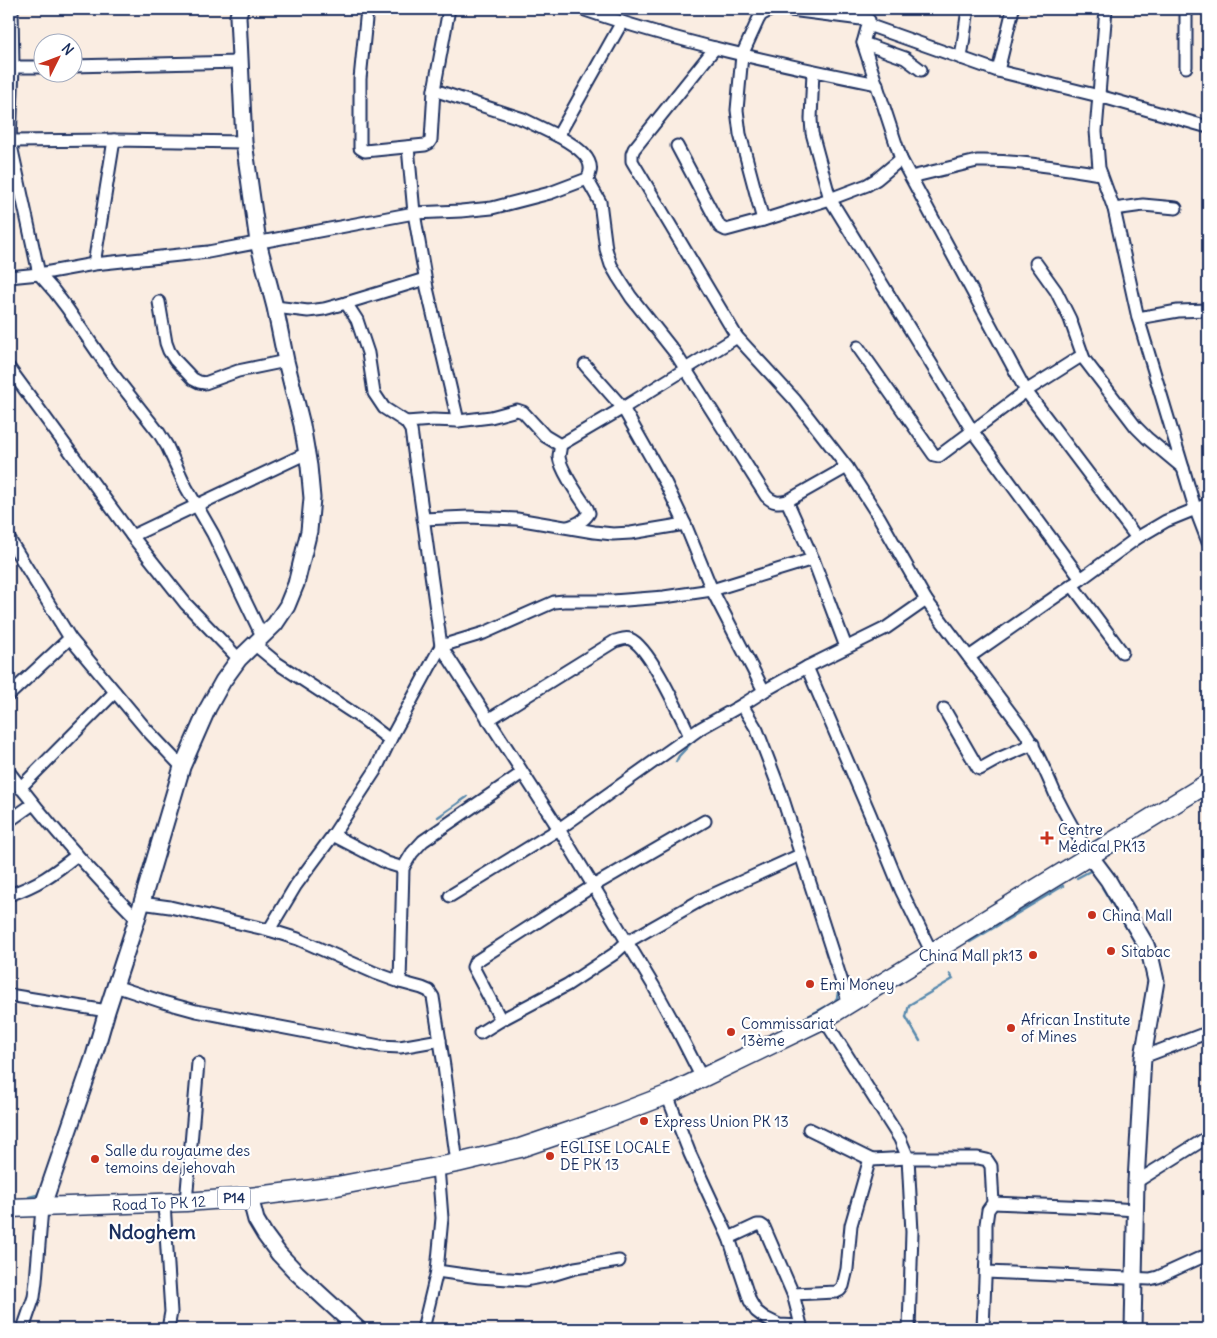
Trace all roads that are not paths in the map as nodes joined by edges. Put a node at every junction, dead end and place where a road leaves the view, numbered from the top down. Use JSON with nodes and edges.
{"nodes":[{"id":1,"x":12,"y":9,"type":"edge"},
{"id":2,"x":240,"y":9,"type":"edge"},
{"id":3,"x":367,"y":9,"type":"edge"},
{"id":4,"x":449,"y":9,"type":"edge"},
{"id":5,"x":582,"y":9,"type":"edge"},
{"id":6,"x":772,"y":9,"type":"edge"},
{"id":7,"x":783,"y":9,"type":"edge"},
{"id":8,"x":1013,"y":9,"type":"edge"},
{"id":9,"x":1106,"y":9,"type":"edge"},
{"id":10,"x":1186,"y":9,"type":"edge"},
{"id":11,"x":967,"y":16,"type":"dead end"},
{"id":12,"x":869,"y":18,"type":"edge"},
{"id":13,"x":622,"y":22,"type":"junction"},
{"id":14,"x":863,"y":43,"type":"junction"},
{"id":15,"x":715,"y":48,"type":"junction"},
{"id":16,"x":742,"y":55,"type":"junction"},
{"id":17,"x":961,"y":58,"type":"junction"},
{"id":18,"x":240,"y":62,"type":"junction"},
{"id":19,"x":32,"y":66,"type":"edge"},
{"id":20,"x":82,"y":66,"type":"edge"},
{"id":21,"x":11,"y":67,"type":"edge"},
{"id":22,"x":1186,"y":67,"type":"dead end"},
{"id":23,"x":921,"y":70,"type":"dead end"},
{"id":24,"x":812,"y":71,"type":"junction"},
{"id":25,"x":998,"y":71,"type":"junction"},
{"id":26,"x":877,"y":84,"type":"junction"},
{"id":27,"x":434,"y":90,"type":"junction"},
{"id":28,"x":1098,"y":96,"type":"junction"},
{"id":29,"x":1208,"y":127,"type":"edge"},
{"id":30,"x":558,"y":136,"type":"junction"},
{"id":31,"x":114,"y":140,"type":"junction"},
{"id":32,"x":9,"y":141,"type":"edge"},
{"id":33,"x":244,"y":142,"type":"junction"},
{"id":34,"x":677,"y":146,"type":"dead end"},
{"id":35,"x":408,"y":147,"type":"junction"},
{"id":36,"x":901,"y":159,"type":"junction"},
{"id":37,"x":1101,"y":174,"type":"junction"},
{"id":38,"x":911,"y":177,"type":"junction"},
{"id":39,"x":587,"y":179,"type":"junction"},
{"id":40,"x":830,"y":199,"type":"junction"},
{"id":41,"x":1176,"y":208,"type":"dead end"},
{"id":42,"x":1114,"y":209,"type":"junction"},
{"id":43,"x":414,"y":213,"type":"junction"},
{"id":44,"x":763,"y":220,"type":"junction"},
{"id":45,"x":258,"y":242,"type":"junction"},
{"id":46,"x":1036,"y":263,"type":"dead end"},
{"id":47,"x":94,"y":264,"type":"junction"},
{"id":48,"x":39,"y":274,"type":"junction"},
{"id":49,"x":9,"y":277,"type":"edge"},
{"id":50,"x":425,"y":279,"type":"junction"},
{"id":51,"x":159,"y":302,"type":"dead end"},
{"id":52,"x":346,"y":304,"type":"junction"},
{"id":53,"x":275,"y":307,"type":"junction"},
{"id":54,"x":1208,"y":310,"type":"edge"},
{"id":55,"x":1138,"y":318,"type":"junction"},
{"id":56,"x":737,"y":337,"type":"junction"},
{"id":57,"x":858,"y":347,"type":"dead end"},
{"id":58,"x":1084,"y":359,"type":"junction"},
{"id":59,"x":286,"y":361,"type":"junction"},
{"id":60,"x":586,"y":365,"type":"dead end"},
{"id":61,"x":9,"y":368,"type":"edge"},
{"id":62,"x":685,"y":370,"type":"junction"},
{"id":63,"x":1026,"y":391,"type":"junction"},
{"id":64,"x":623,"y":408,"type":"junction"},
{"id":65,"x":406,"y":422,"type":"junction"},
{"id":66,"x":458,"y":422,"type":"junction"},
{"id":67,"x":973,"y":432,"type":"junction"},
{"id":68,"x":560,"y":445,"type":"junction"},
{"id":69,"x":307,"y":453,"type":"junction"},
{"id":70,"x":847,"y":467,"type":"junction"},
{"id":71,"x":1183,"y":468,"type":"junction"},
{"id":72,"x":787,"y":500,"type":"junction"},
{"id":73,"x":196,"y":504,"type":"junction"},
{"id":74,"x":1208,"y":504,"type":"edge"},
{"id":75,"x":1195,"y":508,"type":"junction"},
{"id":76,"x":423,"y":518,"type":"junction"},
{"id":77,"x":685,"y":524,"type":"junction"},
{"id":78,"x":568,"y":527,"type":"junction"},
{"id":79,"x":132,"y":536,"type":"junction"},
{"id":80,"x":1137,"y":538,"type":"junction"},
{"id":81,"x":9,"y":539,"type":"edge"},
{"id":82,"x":1208,"y":542,"type":"edge"},
{"id":83,"x":14,"y":557,"type":"edge"},
{"id":84,"x":813,"y":559,"type":"junction"},
{"id":85,"x":1077,"y":582,"type":"junction"},
{"id":86,"x":712,"y":590,"type":"junction"},
{"id":87,"x":926,"y":600,"type":"junction"},
{"id":88,"x":70,"y":638,"type":"junction"},
{"id":89,"x":258,"y":640,"type":"junction"},
{"id":90,"x":441,"y":646,"type":"junction"},
{"id":91,"x":846,"y":648,"type":"junction"},
{"id":92,"x":1122,"y":652,"type":"dead end"},
{"id":93,"x":968,"y":657,"type":"junction"},
{"id":94,"x":239,"y":659,"type":"junction"},
{"id":95,"x":806,"y":667,"type":"junction"},
{"id":96,"x":115,"y":692,"type":"junction"},
{"id":97,"x":764,"y":692,"type":"junction"},
{"id":98,"x":9,"y":695,"type":"edge"},
{"id":99,"x":742,"y":705,"type":"junction"},
{"id":100,"x":944,"y":709,"type":"dead end"},
{"id":101,"x":488,"y":720,"type":"junction"},
{"id":102,"x":690,"y":736,"type":"junction"},
{"id":103,"x":390,"y":740,"type":"junction"},
{"id":104,"x":1033,"y":744,"type":"junction"},
{"id":105,"x":182,"y":767,"type":"junction"},
{"id":106,"x":9,"y":772,"type":"edge"},
{"id":107,"x":522,"y":773,"type":"junction"},
{"id":108,"x":1208,"y":783,"type":"edge"},
{"id":109,"x":20,"y":788,"type":"junction"},
{"id":110,"x":33,"y":804,"type":"junction"},
{"id":111,"x":9,"y":821,"type":"edge"},
{"id":112,"x":705,"y":821,"type":"dead end"},
{"id":113,"x":559,"y":829,"type":"junction"},
{"id":114,"x":333,"y":835,"type":"junction"},
{"id":115,"x":77,"y":855,"type":"junction"},
{"id":116,"x":800,"y":855,"type":"junction"},
{"id":117,"x":1090,"y":856,"type":"junction"},
{"id":118,"x":403,"y":868,"type":"junction"},
{"id":119,"x":594,"y":886,"type":"junction"},
{"id":120,"x":9,"y":895,"type":"edge"},
{"id":121,"x":450,"y":896,"type":"dead end"},
{"id":122,"x":142,"y":903,"type":"junction"},
{"id":123,"x":137,"y":919,"type":"junction"},
{"id":124,"x":269,"y":930,"type":"junction"},
{"id":125,"x":627,"y":942,"type":"junction"},
{"id":126,"x":932,"y":952,"type":"junction"},
{"id":127,"x":400,"y":982,"type":"junction"},
{"id":128,"x":115,"y":986,"type":"junction"},
{"id":129,"x":9,"y":995,"type":"edge"},
{"id":130,"x":849,"y":1004,"type":"junction"},
{"id":131,"x":107,"y":1011,"type":"junction"},
{"id":132,"x":824,"y":1019,"type":"junction"},
{"id":133,"x":501,"y":1020,"type":"junction"},
{"id":134,"x":480,"y":1033,"type":"dead end"},
{"id":135,"x":1208,"y":1037,"type":"edge"},
{"id":136,"x":440,"y":1040,"type":"junction"},
{"id":137,"x":1143,"y":1057,"type":"junction"},
{"id":138,"x":198,"y":1063,"type":"dead end"},
{"id":139,"x":702,"y":1078,"type":"junction"},
{"id":140,"x":667,"y":1095,"type":"junction"},
{"id":141,"x":809,"y":1129,"type":"dead end"},
{"id":142,"x":1208,"y":1137,"type":"edge"},
{"id":143,"x":908,"y":1158,"type":"junction"},
{"id":144,"x":872,"y":1160,"type":"junction"},
{"id":145,"x":457,"y":1163,"type":"junction"},
{"id":146,"x":438,"y":1167,"type":"junction"},
{"id":147,"x":1136,"y":1182,"type":"junction"},
{"id":148,"x":250,"y":1197,"type":"junction"},
{"id":149,"x":186,"y":1202,"type":"junction"},
{"id":150,"x":164,"y":1203,"type":"junction"},
{"id":151,"x":993,"y":1204,"type":"junction"},
{"id":152,"x":9,"y":1208,"type":"edge"},
{"id":153,"x":42,"y":1208,"type":"junction"},
{"id":154,"x":1135,"y":1210,"type":"junction"},
{"id":155,"x":729,"y":1238,"type":"junction"},
{"id":156,"x":1206,"y":1255,"type":"edge"},
{"id":157,"x":619,"y":1261,"type":"dead end"},
{"id":158,"x":437,"y":1271,"type":"junction"},
{"id":159,"x":986,"y":1272,"type":"junction"},
{"id":160,"x":1135,"y":1278,"type":"junction"},
{"id":161,"x":794,"y":1294,"type":"junction"},
{"id":162,"x":802,"y":1328,"type":"edge"},
{"id":163,"x":23,"y":1329,"type":"edge"},
{"id":164,"x":168,"y":1329,"type":"edge"},
{"id":165,"x":358,"y":1329,"type":"edge"},
{"id":166,"x":423,"y":1329,"type":"edge"},
{"id":167,"x":909,"y":1329,"type":"edge"},
{"id":168,"x":983,"y":1329,"type":"edge"},
{"id":169,"x":1133,"y":1329,"type":"edge"}],
"edges":[{"from":1,"to":21,"type":"street"},
{"from":2,"to":18,"type":"street"},
{"from":3,"to":35,"type":"street"},
{"from":4,"to":27,"type":"street"},
{"from":5,"to":13,"type":"street"},
{"from":6,"to":16,"type":"street"},
{"from":7,"to":12,"type":"street"},
{"from":8,"to":25,"type":"street"},
{"from":9,"to":28,"type":"street"},
{"from":10,"to":22,"type":"street"},
{"from":11,"to":17,"type":"street"},
{"from":12,"to":14,"type":"street"},
{"from":12,"to":17,"type":"street"},
{"from":13,"to":15,"type":"street"},
{"from":13,"to":30,"type":"street"},
{"from":14,"to":23,"type":"street"},
{"from":14,"to":26,"type":"street"},
{"from":15,"to":16,"type":"street"},
{"from":15,"to":56,"type":"street"},
{"from":16,"to":24,"type":"street"},
{"from":16,"to":44,"type":"street"},
{"from":17,"to":25,"type":"street"},
{"from":18,"to":20,"type":"street"},
{"from":18,"to":33,"type":"street"},
{"from":19,"to":21,"type":"street"},
{"from":21,"to":32,"type":"street"},
{"from":24,"to":26,"type":"street"},
{"from":24,"to":40,"type":"street"},
{"from":25,"to":28,"type":"street"},
{"from":26,"to":36,"type":"street"},
{"from":27,"to":30,"type":"street"},
{"from":27,"to":35,"type":"street"},
{"from":28,"to":29,"type":"street"},
{"from":28,"to":37,"type":"street"},
{"from":30,"to":39,"type":"street"},
{"from":31,"to":32,"type":"street"},
{"from":31,"to":33,"type":"street"},
{"from":31,"to":47,"type":"street"},
{"from":32,"to":48,"type":"street"},
{"from":33,"to":45,"type":"street"},
{"from":34,"to":44,"type":"street"},
{"from":35,"to":43,"type":"street"},
{"from":36,"to":38,"type":"street"},
{"from":36,"to":40,"type":"street"},
{"from":37,"to":38,"type":"street"},
{"from":37,"to":42,"type":"street"},
{"from":38,"to":63,"type":"street"},
{"from":39,"to":43,"type":"street"},
{"from":39,"to":62,"type":"street"},
{"from":40,"to":44,"type":"street"},
{"from":40,"to":67,"type":"street"},
{"from":41,"to":42,"type":"street"},
{"from":42,"to":55,"type":"street"},
{"from":43,"to":45,"type":"street"},
{"from":43,"to":50,"type":"street"},
{"from":45,"to":47,"type":"street"},
{"from":45,"to":53,"type":"street"},
{"from":46,"to":58,"type":"street"},
{"from":47,"to":48,"type":"street"},
{"from":48,"to":49,"type":"street"},
{"from":48,"to":73,"type":"street"},
{"from":50,"to":52,"type":"street"},
{"from":50,"to":66,"type":"street"},
{"from":51,"to":59,"type":"street"},
{"from":52,"to":53,"type":"street"},
{"from":52,"to":65,"type":"street"},
{"from":53,"to":59,"type":"street"},
{"from":54,"to":55,"type":"street"},
{"from":55,"to":71,"type":"street"},
{"from":56,"to":62,"type":"street"},
{"from":56,"to":70,"type":"street"},
{"from":57,"to":67,"type":"street"},
{"from":58,"to":63,"type":"street"},
{"from":58,"to":71,"type":"street"},
{"from":59,"to":69,"type":"street"},
{"from":60,"to":64,"type":"street"},
{"from":61,"to":79,"type":"street"},
{"from":62,"to":64,"type":"street"},
{"from":62,"to":72,"type":"street"},
{"from":63,"to":67,"type":"street"},
{"from":63,"to":80,"type":"street"},
{"from":64,"to":68,"type":"street"},
{"from":64,"to":77,"type":"street"},
{"from":65,"to":66,"type":"street"},
{"from":65,"to":76,"type":"street"},
{"from":66,"to":68,"type":"street"},
{"from":67,"to":85,"type":"street"},
{"from":68,"to":78,"type":"street"},
{"from":69,"to":73,"type":"street"},
{"from":69,"to":89,"type":"street"},
{"from":70,"to":72,"type":"street"},
{"from":70,"to":87,"type":"street"},
{"from":71,"to":75,"type":"street"},
{"from":72,"to":84,"type":"street"},
{"from":73,"to":79,"type":"street"},
{"from":73,"to":89,"type":"street"},
{"from":74,"to":75,"type":"street"},
{"from":75,"to":80,"type":"street"},
{"from":75,"to":82,"type":"street"},
{"from":76,"to":78,"type":"street"},
{"from":76,"to":90,"type":"street"},
{"from":77,"to":78,"type":"street"},
{"from":77,"to":86,"type":"street"},
{"from":79,"to":94,"type":"street"},
{"from":80,"to":85,"type":"street"},
{"from":81,"to":83,"type":"street"},
{"from":83,"to":88,"type":"street"},
{"from":84,"to":86,"type":"street"},
{"from":84,"to":91,"type":"street"},
{"from":85,"to":92,"type":"street"},
{"from":85,"to":93,"type":"street"},
{"from":86,"to":90,"type":"street"},
{"from":86,"to":97,"type":"street"},
{"from":87,"to":91,"type":"street"},
{"from":87,"to":93,"type":"street"},
{"from":88,"to":96,"type":"street"},
{"from":88,"to":98,"type":"street"},
{"from":89,"to":94,"type":"street"},
{"from":89,"to":103,"type":"street"},
{"from":90,"to":101,"type":"street"},
{"from":90,"to":103,"type":"street"},
{"from":91,"to":95,"type":"street"},
{"from":93,"to":104,"type":"street"},
{"from":94,"to":105,"type":"street"},
{"from":95,"to":97,"type":"street"},
{"from":95,"to":126,"type":"street"},
{"from":96,"to":105,"type":"street"},
{"from":96,"to":109,"type":"street"},
{"from":97,"to":99,"type":"street"},
{"from":99,"to":102,"type":"street"},
{"from":99,"to":116,"type":"street"},
{"from":100,"to":104,"type":"street"},
{"from":101,"to":102,"type":"street"},
{"from":101,"to":107,"type":"street"},
{"from":102,"to":113,"type":"street"},
{"from":103,"to":114,"type":"street"},
{"from":104,"to":117,"type":"street"},
{"from":105,"to":122,"type":"street"},
{"from":106,"to":109,"type":"street"},
{"from":107,"to":113,"type":"street"},
{"from":107,"to":118,"type":"street"},
{"from":108,"to":117,"type":"main road","number":"P14"},
{"from":109,"to":110,"type":"street"},
{"from":110,"to":111,"type":"street"},
{"from":110,"to":115,"type":"street"},
{"from":112,"to":119,"type":"street"},
{"from":113,"to":119,"type":"street"},
{"from":113,"to":121,"type":"street"},
{"from":114,"to":118,"type":"street"},
{"from":114,"to":124,"type":"street"},
{"from":115,"to":120,"type":"street"},
{"from":115,"to":123,"type":"street"},
{"from":116,"to":125,"type":"street"},
{"from":116,"to":130,"type":"street"},
{"from":117,"to":126,"type":"main road","number":"P14"},
{"from":117,"to":137,"type":"street"},
{"from":118,"to":127,"type":"street"},
{"from":119,"to":125,"type":"street"},
{"from":119,"to":133,"type":"street"},
{"from":122,"to":123,"type":"street"},
{"from":122,"to":124,"type":"street"},
{"from":123,"to":128,"type":"street"},
{"from":124,"to":127,"type":"street"},
{"from":125,"to":133,"type":"street"},
{"from":125,"to":139,"type":"street"},
{"from":126,"to":130,"type":"main road","number":"P14"},
{"from":127,"to":136,"type":"street"},
{"from":128,"to":131,"type":"street"},
{"from":128,"to":136,"type":"street"},
{"from":129,"to":131,"type":"street"},
{"from":130,"to":132,"type":"main road","number":"P14"},
{"from":131,"to":153,"type":"street"},
{"from":132,"to":139,"type":"main road","number":"P14"},
{"from":132,"to":143,"type":"street"},
{"from":133,"to":134,"type":"street"},
{"from":135,"to":137,"type":"street"},
{"from":136,"to":145,"type":"street"},
{"from":137,"to":147,"type":"street"},
{"from":138,"to":149,"type":"street"},
{"from":139,"to":140,"type":"main road","number":"P14"},
{"from":140,"to":145,"type":"main road","number":"P14"},
{"from":140,"to":155,"type":"street"},
{"from":141,"to":144,"type":"street"},
{"from":142,"to":147,"type":"street"},
{"from":143,"to":144,"type":"street"},
{"from":143,"to":151,"type":"street"},
{"from":143,"to":167,"type":"street"},
{"from":144,"to":161,"type":"street"},
{"from":145,"to":146,"type":"main road","name":"Road To PK 12","number":"P14"},
{"from":146,"to":148,"type":"main road","name":"Road To PK 12","number":"P14"},
{"from":146,"to":158,"type":"street"},
{"from":147,"to":154,"type":"street"},
{"from":148,"to":149,"type":"main road","name":"Road To PK 12","number":"P14"},
{"from":148,"to":165,"type":"street"},
{"from":149,"to":150,"type":"main road","name":"Road To PK 12","number":"P14"},
{"from":150,"to":153,"type":"main road","name":"Road To PK 12","number":"P14"},
{"from":150,"to":164,"type":"street"},
{"from":151,"to":154,"type":"street"},
{"from":151,"to":159,"type":"street"},
{"from":152,"to":153,"type":"main road","name":"Road To PK 12","number":"P14"},
{"from":153,"to":163,"type":"street"},
{"from":154,"to":160,"type":"street"},
{"from":155,"to":161,"type":"street"},
{"from":155,"to":162,"type":"street"},
{"from":156,"to":160,"type":"street"},
{"from":157,"to":158,"type":"street"},
{"from":158,"to":166,"type":"street"},
{"from":159,"to":160,"type":"street"},
{"from":159,"to":168,"type":"street"},
{"from":160,"to":169,"type":"street"},
{"from":161,"to":162,"type":"street"}]}
